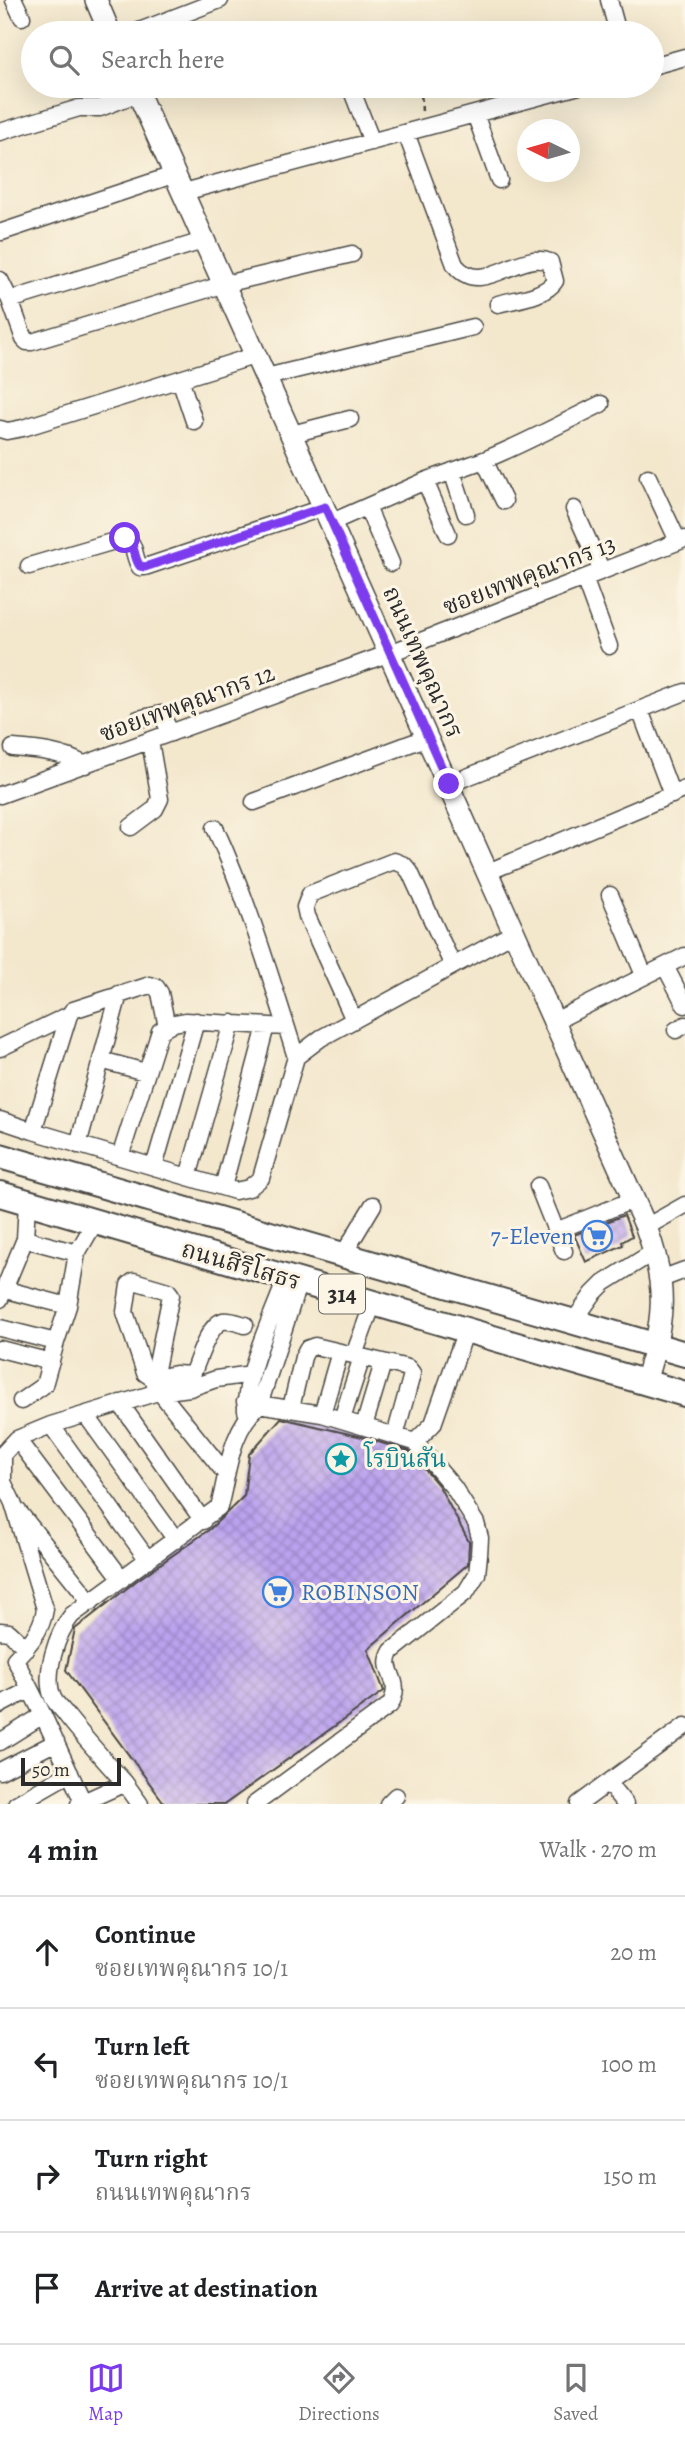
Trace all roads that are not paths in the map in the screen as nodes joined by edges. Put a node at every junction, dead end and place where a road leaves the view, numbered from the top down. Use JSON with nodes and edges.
{"nodes":[{"id":1,"x":96,"y":0,"type":"edge"},
{"id":2,"x":219,"y":0,"type":"edge"},
{"id":3,"x":609,"y":0,"type":"edge"},
{"id":4,"x":105,"y":21,"type":"edge"},
{"id":5,"x":165,"y":21,"type":"edge"},
{"id":6,"x":615,"y":21,"type":"edge"},
{"id":7,"x":685,"y":57,"type":"edge"},
{"id":8,"x":664,"y":63,"type":"edge"},
{"id":9,"x":121,"y":98,"type":"edge"},
{"id":10,"x":141,"y":98,"type":"edge"},
{"id":11,"x":355,"y":98,"type":"edge"},
{"id":12,"x":534,"y":98,"type":"edge"},
{"id":13,"x":475,"y":114,"type":"junction"},
{"id":14,"x":414,"y":130,"type":"junction"},
{"id":15,"x":0,"y":132,"type":"edge"},
{"id":16,"x":372,"y":142,"type":"junction"},
{"id":17,"x":499,"y":180,"type":"dead end"},
{"id":18,"x":180,"y":183,"type":"junction"},
{"id":19,"x":2,"y":232,"type":"dead end"},
{"id":20,"x":205,"y":240,"type":"junction"},
{"id":21,"x":352,"y":254,"type":"dead end"},
{"id":22,"x":0,"y":280,"type":"edge"},
{"id":23,"x":225,"y":284,"type":"junction"},
{"id":24,"x":10,"y":300,"type":"junction"},
{"id":25,"x":498,"y":304,"type":"dead end"},
{"id":26,"x":473,"y":327,"type":"dead end"},
{"id":27,"x":257,"y":355,"type":"junction"},
{"id":28,"x":266,"y":376,"type":"junction"},
{"id":29,"x":180,"y":379,"type":"junction"},
{"id":30,"x":601,"y":404,"type":"dead end"},
{"id":31,"x":350,"y":419,"type":"dead end"},
{"id":32,"x":194,"y":421,"type":"dead end"},
{"id":33,"x":0,"y":429,"type":"edge"},
{"id":34,"x":292,"y":434,"type":"junction"},
{"id":35,"x":485,"y":460,"type":"junction"},
{"id":36,"x":452,"y":471,"type":"junction"},
{"id":37,"x":648,"y":477,"type":"dead end"},
{"id":38,"x":425,"y":481,"type":"junction"},
{"id":39,"x":503,"y":501,"type":"dead end"},
{"id":40,"x":368,"y":506,"type":"junction"},
{"id":41,"x":574,"y":509,"type":"dead end"},
{"id":42,"x":466,"y":514,"type":"dead end"},
{"id":43,"x":328,"y":515,"type":"junction"},
{"id":44,"x":448,"y":534,"type":"dead end"},
{"id":45,"x":682,"y":540,"type":"edge"},
{"id":46,"x":391,"y":563,"type":"dead end"},
{"id":47,"x":29,"y":566,"type":"dead end"},
{"id":48,"x":602,"y":571,"type":"junction"},
{"id":49,"x":584,"y":578,"type":"junction"},
{"id":50,"x":609,"y":646,"type":"dead end"},
{"id":51,"x":390,"y":653,"type":"junction"},
{"id":52,"x":685,"y":692,"type":"edge"},
{"id":53,"x":640,"y":710,"type":"junction"},
{"id":54,"x":138,"y":719,"type":"dead end"},
{"id":55,"x":171,"y":733,"type":"junction"},
{"id":56,"x":428,"y":737,"type":"junction"},
{"id":57,"x":150,"y":740,"type":"junction"},
{"id":58,"x":13,"y":748,"type":"dead end"},
{"id":59,"x":85,"y":765,"type":"junction"},
{"id":60,"x":449,"y":784,"type":"junction"},
{"id":61,"x":679,"y":792,"type":"edge"},
{"id":62,"x":0,"y":796,"type":"edge"},
{"id":63,"x":254,"y":802,"type":"dead end"},
{"id":64,"x":131,"y":827,"type":"dead end"},
{"id":65,"x":215,"y":828,"type":"dead end"},
{"id":66,"x":488,"y":872,"type":"junction"},
{"id":67,"x":610,"y":895,"type":"dead end"},
{"id":68,"x":515,"y":932,"type":"junction"},
{"id":69,"x":685,"y":956,"type":"edge"},
{"id":70,"x":665,"y":965,"type":"junction"},
{"id":71,"x":453,"y":966,"type":"junction"},
{"id":72,"x":644,"y":975,"type":"junction"},
{"id":73,"x":119,"y":994,"type":"junction"},
{"id":74,"x":685,"y":1005,"type":"edge"},
{"id":75,"x":69,"y":1015,"type":"junction"},
{"id":76,"x":354,"y":1020,"type":"junction"},
{"id":77,"x":196,"y":1021,"type":"junction"},
{"id":78,"x":555,"y":1021,"type":"junction"},
{"id":79,"x":232,"y":1023,"type":"junction"},
{"id":80,"x":267,"y":1026,"type":"junction"},
{"id":81,"x":167,"y":1027,"type":"junction"},
{"id":82,"x":286,"y":1027,"type":"junction"},
{"id":83,"x":0,"y":1048,"type":"edge"},
{"id":84,"x":296,"y":1057,"type":"junction"},
{"id":85,"x":101,"y":1060,"type":"junction"},
{"id":86,"x":145,"y":1072,"type":"junction"},
{"id":87,"x":0,"y":1120,"type":"edge"},
{"id":88,"x":33,"y":1132,"type":"junction"},
{"id":89,"x":78,"y":1145,"type":"junction"},
{"id":90,"x":0,"y":1156,"type":"edge"},
{"id":91,"x":120,"y":1157,"type":"junction"},
{"id":92,"x":154,"y":1167,"type":"junction"},
{"id":93,"x":188,"y":1177,"type":"junction"},
{"id":94,"x":538,"y":1186,"type":"dead end"},
{"id":95,"x":223,"y":1187,"type":"junction"},
{"id":96,"x":0,"y":1194,"type":"edge"},
{"id":97,"x":635,"y":1199,"type":"junction"},
{"id":98,"x":27,"y":1203,"type":"junction"},
{"id":99,"x":373,"y":1205,"type":"dead end"},
{"id":100,"x":685,"y":1205,"type":"edge"},
{"id":101,"x":95,"y":1222,"type":"junction"},
{"id":102,"x":646,"y":1227,"type":"junction"},
{"id":103,"x":556,"y":1231,"type":"junction"},
{"id":104,"x":25,"y":1239,"type":"junction"},
{"id":105,"x":564,"y":1251,"type":"dead end"},
{"id":106,"x":655,"y":1251,"type":"junction"},
{"id":107,"x":76,"y":1253,"type":"junction"},
{"id":108,"x":343,"y":1255,"type":"junction"},
{"id":109,"x":685,"y":1270,"type":"edge"},
{"id":110,"x":661,"y":1279,"type":"junction"},
{"id":111,"x":293,"y":1280,"type":"junction"},
{"id":112,"x":2,"y":1294,"type":"edge"},
{"id":113,"x":373,"y":1303,"type":"junction"},
{"id":114,"x":68,"y":1306,"type":"junction"},
{"id":115,"x":573,"y":1322,"type":"junction"},
{"id":116,"x":245,"y":1325,"type":"dead end"},
{"id":117,"x":0,"y":1328,"type":"edge"},
{"id":118,"x":466,"y":1330,"type":"junction"},
{"id":119,"x":56,"y":1342,"type":"junction"},
{"id":120,"x":656,"y":1346,"type":"junction"},
{"id":121,"x":0,"y":1349,"type":"edge"},
{"id":122,"x":685,"y":1354,"type":"edge"},
{"id":123,"x":352,"y":1355,"type":"junction"},
{"id":124,"x":51,"y":1362,"type":"junction"},
{"id":125,"x":383,"y":1363,"type":"junction"},
{"id":126,"x":252,"y":1374,"type":"junction"},
{"id":127,"x":191,"y":1381,"type":"junction"},
{"id":128,"x":645,"y":1382,"type":"junction"},
{"id":129,"x":154,"y":1383,"type":"junction"},
{"id":130,"x":685,"y":1394,"type":"edge"},
{"id":131,"x":21,"y":1401,"type":"dead end"},
{"id":132,"x":120,"y":1403,"type":"junction"},
{"id":133,"x":250,"y":1408,"type":"junction"},
{"id":134,"x":291,"y":1408,"type":"junction"},
{"id":135,"x":322,"y":1414,"type":"junction"},
{"id":136,"x":86,"y":1415,"type":"junction"},
{"id":137,"x":342,"y":1419,"type":"junction"},
{"id":138,"x":51,"y":1425,"type":"junction"},
{"id":139,"x":364,"y":1426,"type":"junction"},
{"id":140,"x":395,"y":1436,"type":"junction"},
{"id":141,"x":17,"y":1439,"type":"junction"},
{"id":142,"x":415,"y":1442,"type":"junction"},
{"id":143,"x":226,"y":1474,"type":"junction"},
{"id":144,"x":13,"y":1503,"type":"junction"},
{"id":145,"x":203,"y":1521,"type":"junction"},
{"id":146,"x":176,"y":1540,"type":"junction"},
{"id":147,"x":148,"y":1560,"type":"junction"},
{"id":148,"x":122,"y":1579,"type":"junction"},
{"id":149,"x":91,"y":1602,"type":"junction"},
{"id":150,"x":45,"y":1609,"type":"junction"},
{"id":151,"x":65,"y":1623,"type":"junction"},
{"id":152,"x":0,"y":1631,"type":"edge"},
{"id":153,"x":21,"y":1654,"type":"junction"},
{"id":154,"x":0,"y":1667,"type":"edge"},
{"id":155,"x":29,"y":1690,"type":"junction"},
{"id":156,"x":0,"y":1705,"type":"edge"},
{"id":157,"x":43,"y":1715,"type":"junction"},
{"id":158,"x":685,"y":1726,"type":"edge"},
{"id":159,"x":0,"y":1742,"type":"edge"},
{"id":160,"x":56,"y":1742,"type":"junction"},
{"id":161,"x":0,"y":1771,"type":"edge"},
{"id":162,"x":71,"y":1773,"type":"junction"},
{"id":163,"x":125,"y":1783,"type":"junction"},
{"id":164,"x":608,"y":1783,"type":"junction"},
{"id":165,"x":82,"y":1803,"type":"edge"},
{"id":166,"x":16,"y":1804,"type":"edge"},
{"id":167,"x":140,"y":1804,"type":"edge"},
{"id":168,"x":255,"y":1804,"type":"edge"},
{"id":169,"x":579,"y":1804,"type":"edge"},
{"id":170,"x":625,"y":1804,"type":"edge"}],
"edges":[{"from":1,"to":4,"type":"main road"},
{"from":2,"to":5,"type":"street"},
{"from":3,"to":6,"type":"street"},
{"from":7,"to":8,"type":"street"},
{"from":9,"to":15,"type":"street"},
{"from":10,"to":18,"type":"main road","name":"ถนนเทพคุณากร"},
{"from":11,"to":16,"type":"street"},
{"from":12,"to":13,"type":"street"},
{"from":13,"to":14,"type":"street"},
{"from":13,"to":17,"type":"street"},
{"from":14,"to":16,"type":"street"},
{"from":14,"to":25,"type":"street"},
{"from":16,"to":18,"type":"street"},
{"from":18,"to":19,"type":"street"},
{"from":18,"to":20,"type":"main road","name":"ถนนเทพคุณากร"},
{"from":20,"to":23,"type":"main road","name":"ถนนเทพคุณากร"},
{"from":20,"to":24,"type":"street"},
{"from":21,"to":23,"type":"street"},
{"from":22,"to":24,"type":"street"},
{"from":23,"to":24,"type":"street"},
{"from":23,"to":27,"type":"main road","name":"ถนนเทพคุณากร"},
{"from":26,"to":28,"type":"street"},
{"from":27,"to":28,"type":"main road","name":"ถนนเทพคุณากร"},
{"from":27,"to":29,"type":"street"},
{"from":28,"to":34,"type":"main road","name":"ถนนเทพคุณากร"},
{"from":29,"to":32,"type":"street"},
{"from":29,"to":33,"type":"street"},
{"from":30,"to":35,"type":"street"},
{"from":31,"to":34,"type":"street"},
{"from":34,"to":43,"type":"main road","name":"ถนนเทพคุณากร"},
{"from":35,"to":36,"type":"street"},
{"from":35,"to":39,"type":"street"},
{"from":36,"to":38,"type":"street"},
{"from":36,"to":42,"type":"street"},
{"from":37,"to":45,"type":"street"},
{"from":38,"to":40,"type":"street"},
{"from":38,"to":44,"type":"street"},
{"from":40,"to":43,"type":"street"},
{"from":40,"to":46,"type":"street"},
{"from":41,"to":48,"type":"street"},
{"from":43,"to":47,"type":"street"},
{"from":43,"to":51,"type":"main road","name":"ถนนเทพคุณากร"},
{"from":45,"to":48,"type":"street","name":"ซอยเทพคุณากร 13"},
{"from":48,"to":49,"type":"street","name":"ซอยเทพคุณากร 13"},
{"from":49,"to":50,"type":"street"},
{"from":49,"to":51,"type":"street","name":"ซอยเทพคุณากร 13"},
{"from":51,"to":55,"type":"street","name":"ซอยเทพคุณากร 12"},
{"from":51,"to":56,"type":"main road","name":"ถนนเทพคุณากร"},
{"from":52,"to":53,"type":"street"},
{"from":53,"to":60,"type":"street"},
{"from":53,"to":61,"type":"street"},
{"from":54,"to":55,"type":"street"},
{"from":55,"to":57,"type":"street","name":"ซอยเทพคุณากร 12"},
{"from":56,"to":60,"type":"main road","name":"ถนนเทพคุณากร"},
{"from":56,"to":63,"type":"street"},
{"from":57,"to":59,"type":"street","name":"ซอยเทพคุณากร 12"},
{"from":57,"to":64,"type":"street"},
{"from":58,"to":59,"type":"street"},
{"from":59,"to":62,"type":"street","name":"ซอยเทพคุณากร 12"},
{"from":60,"to":66,"type":"main road","name":"ถนนเทพคุณากร"},
{"from":61,"to":66,"type":"street"},
{"from":65,"to":82,"type":"street"},
{"from":66,"to":68,"type":"main road","name":"ถนนเทพคุณากร"},
{"from":67,"to":72,"type":"street"},
{"from":68,"to":71,"type":"street"},
{"from":68,"to":78,"type":"main road","name":"ถนนเทพคุณากร"},
{"from":69,"to":70,"type":"street"},
{"from":70,"to":72,"type":"street"},
{"from":70,"to":74,"type":"street"},
{"from":71,"to":76,"type":"street"},
{"from":71,"to":76,"type":"street"},
{"from":72,"to":78,"type":"street"},
{"from":73,"to":75,"type":"street"},
{"from":73,"to":81,"type":"street"},
{"from":73,"to":85,"type":"street"},
{"from":75,"to":83,"type":"street"},
{"from":75,"to":88,"type":"street"},
{"from":76,"to":84,"type":"street"},
{"from":77,"to":79,"type":"street"},
{"from":77,"to":81,"type":"street"},
{"from":77,"to":92,"type":"street"},
{"from":78,"to":97,"type":"main road","name":"ถนนเทพคุณากร"},
{"from":79,"to":80,"type":"street"},
{"from":79,"to":93,"type":"street"},
{"from":80,"to":82,"type":"street"},
{"from":80,"to":95,"type":"street"},
{"from":81,"to":86,"type":"street"},
{"from":82,"to":84,"type":"street"},
{"from":84,"to":95,"type":"street"},
{"from":85,"to":86,"type":"street"},
{"from":85,"to":89,"type":"street"},
{"from":86,"to":91,"type":"street"},
{"from":87,"to":88,"type":"street"},
{"from":88,"to":89,"type":"street"},
{"from":89,"to":91,"type":"street"},
{"from":90,"to":108,"type":"highway","name":"ถนนสิริโสธร","number":"314"},
{"from":91,"to":92,"type":"street"},
{"from":92,"to":93,"type":"street"},
{"from":93,"to":95,"type":"street"},
{"from":94,"to":103,"type":"street"},
{"from":96,"to":98,"type":"highway","name":"ถนนสิริโสธร","number":"314"},
{"from":97,"to":102,"type":"main road","name":"ถนนเทพคุณากร"},
{"from":97,"to":103,"type":"street"},
{"from":98,"to":101,"type":"highway","name":"ถนนสิริโสธร","number":"314"},
{"from":98,"to":104,"type":"street"},
{"from":99,"to":108,"type":"street"},
{"from":100,"to":102,"type":"street"},
{"from":101,"to":107,"type":"street"},
{"from":101,"to":111,"type":"highway","name":"ถนนสิริโสธร","number":"314"},
{"from":102,"to":106,"type":"main road","name":"ถนนเทพคุณากร"},
{"from":103,"to":105,"type":"street"},
{"from":104,"to":107,"type":"street"},
{"from":104,"to":112,"type":"street"},
{"from":106,"to":110,"type":"main road","name":"ถนนเทพคุณากร"},
{"from":106,"to":115,"type":"street"},
{"from":107,"to":114,"type":"street"},
{"from":108,"to":115,"type":"highway","name":"ถนนสิริโสธร","number":"314"},
{"from":109,"to":110,"type":"street"},
{"from":110,"to":120,"type":"main road","name":"ถนนเทพคุณากร"},
{"from":111,"to":113,"type":"highway","name":"ถนนสิริโสธร","number":"314"},
{"from":111,"to":126,"type":"street"},
{"from":111,"to":133,"type":"street"},
{"from":112,"to":114,"type":"street"},
{"from":113,"to":118,"type":"highway","name":"ถนนสิริโสธร","number":"314"},
{"from":113,"to":123,"type":"street"},
{"from":114,"to":119,"type":"street"},
{"from":115,"to":120,"type":"highway","name":"ถนนสิริโสธร","number":"314"},
{"from":116,"to":127,"type":"street"},
{"from":117,"to":119,"type":"street"},
{"from":118,"to":128,"type":"highway","name":"ถนนสิริโสธร","number":"314"},
{"from":118,"to":142,"type":"street"},
{"from":119,"to":124,"type":"street"},
{"from":120,"to":122,"type":"highway","name":"ถนนสิริโสธร","number":"314"},
{"from":120,"to":128,"type":"main road","name":"ถนนเทพคุณากร"},
{"from":121,"to":124,"type":"street"},
{"from":123,"to":125,"type":"street"},
{"from":123,"to":134,"type":"street"},
{"from":123,"to":135,"type":"street"},
{"from":123,"to":137,"type":"street"},
{"from":124,"to":131,"type":"street"},
{"from":125,"to":139,"type":"street"},
{"from":125,"to":140,"type":"street"},
{"from":126,"to":127,"type":"street"},
{"from":126,"to":133,"type":"street"},
{"from":127,"to":129,"type":"street"},
{"from":128,"to":130,"type":"highway","name":"ถนนสิริโสธร","number":"314"},
{"from":129,"to":129,"type":"street"},
{"from":129,"to":132,"type":"street"},
{"from":129,"to":143,"type":"street"},
{"from":132,"to":136,"type":"street"},
{"from":132,"to":145,"type":"street"},
{"from":133,"to":134,"type":"street"},
{"from":133,"to":143,"type":"street"},
{"from":134,"to":135,"type":"street"},
{"from":135,"to":137,"type":"street"},
{"from":136,"to":138,"type":"street"},
{"from":136,"to":146,"type":"street"},
{"from":137,"to":139,"type":"street"},
{"from":138,"to":141,"type":"street"},
{"from":138,"to":147,"type":"street"},
{"from":139,"to":140,"type":"street"},
{"from":140,"to":142,"type":"street"},
{"from":141,"to":144,"type":"street"},
{"from":141,"to":148,"type":"street"},
{"from":142,"to":168,"type":"street"},
{"from":143,"to":145,"type":"street"},
{"from":144,"to":149,"type":"street"},
{"from":144,"to":150,"type":"street"},
{"from":145,"to":146,"type":"street"},
{"from":146,"to":147,"type":"street"},
{"from":147,"to":148,"type":"street"},
{"from":148,"to":149,"type":"street"},
{"from":149,"to":151,"type":"street"},
{"from":150,"to":151,"type":"street"},
{"from":150,"to":153,"type":"street"},
{"from":151,"to":163,"type":"street"},
{"from":152,"to":153,"type":"street"},
{"from":153,"to":154,"type":"street"},
{"from":153,"to":155,"type":"street"},
{"from":155,"to":156,"type":"street"},
{"from":155,"to":157,"type":"street"},
{"from":157,"to":159,"type":"street"},
{"from":157,"to":160,"type":"street"},
{"from":158,"to":164,"type":"street"},
{"from":160,"to":161,"type":"street"},
{"from":160,"to":162,"type":"street"},
{"from":162,"to":165,"type":"street"},
{"from":162,"to":166,"type":"street"},
{"from":163,"to":165,"type":"street"},
{"from":163,"to":167,"type":"street"},
{"from":164,"to":169,"type":"street"},
{"from":164,"to":170,"type":"street"}]}
